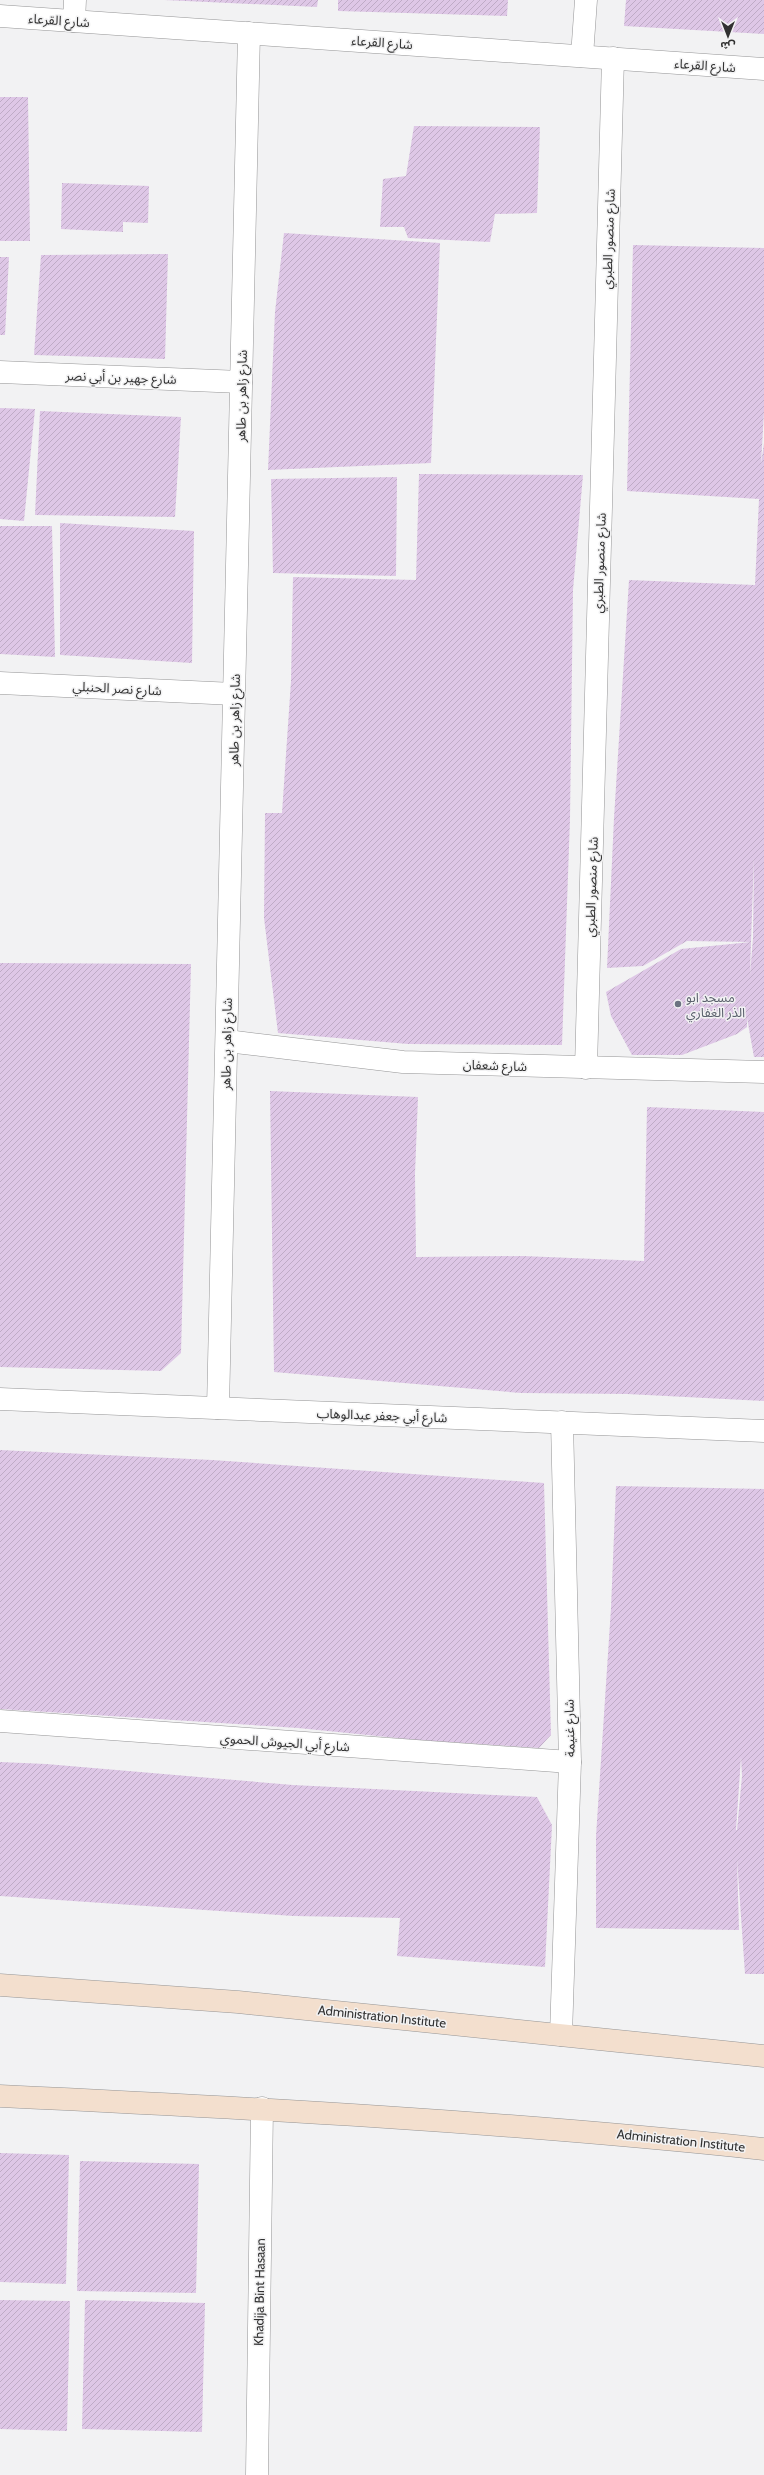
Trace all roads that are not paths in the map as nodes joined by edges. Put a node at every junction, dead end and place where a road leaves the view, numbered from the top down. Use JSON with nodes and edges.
{"nodes":[{"id":1,"x":586,"y":0,"type":"edge"},
{"id":2,"x":75,"y":10,"type":"edge"},
{"id":3,"x":0,"y":16,"type":"edge"},
{"id":4,"x":249,"y":33,"type":"junction"},
{"id":5,"x":582,"y":56,"type":"junction"},
{"id":6,"x":613,"y":58,"type":"junction"},
{"id":7,"x":764,"y":69,"type":"edge"},
{"id":8,"x":0,"y":372,"type":"edge"},
{"id":9,"x":241,"y":382,"type":"junction"},
{"id":10,"x":0,"y":683,"type":"edge"},
{"id":11,"x":234,"y":694,"type":"junction"},
{"id":12,"x":227,"y":1041,"type":"junction"},
{"id":13,"x":586,"y":1068,"type":"junction"},
{"id":14,"x":764,"y":1072,"type":"edge"},
{"id":15,"x":0,"y":1399,"type":"edge"},
{"id":16,"x":218,"y":1408,"type":"junction"},
{"id":17,"x":562,"y":1422,"type":"junction"},
{"id":18,"x":764,"y":1430,"type":"edge"},
{"id":19,"x":0,"y":1721,"type":"edge"},
{"id":20,"x":570,"y":1762,"type":"junction"},
{"id":21,"x":0,"y":1985,"type":"edge"},
{"id":22,"x":561,"y":2035,"type":"junction"},
{"id":23,"x":764,"y":2056,"type":"edge"},
{"id":24,"x":0,"y":2096,"type":"edge"},
{"id":25,"x":262,"y":2108,"type":"junction"},
{"id":26,"x":764,"y":2148,"type":"edge"},
{"id":27,"x":257,"y":2475,"type":"edge"}],
"edges":[{"from":1,"to":5,"type":"street"},
{"from":2,"to":3,"type":"street","name":"شارع القرعاء"},
{"from":2,"to":4,"type":"street","name":"شارع القرعاء"},
{"from":4,"to":5,"type":"street","name":"شارع القرعاء"},
{"from":4,"to":9,"type":"street","name":"شارع زاهر بن طاهر"},
{"from":5,"to":6,"type":"street","name":"شارع القرعاء"},
{"from":6,"to":7,"type":"street","name":"شارع القرعاء"},
{"from":6,"to":13,"type":"street","name":"شارع منصور الطبري"},
{"from":8,"to":9,"type":"street","name":"شارع جهير بن أبي نصر"},
{"from":9,"to":11,"type":"street","name":"شارع زاهر بن طاهر"},
{"from":10,"to":11,"type":"street","name":"شارع نصر الحنبلي"},
{"from":11,"to":12,"type":"street","name":"شارع زاهر بن طاهر"},
{"from":12,"to":13,"type":"street","name":"شارع شعفان"},
{"from":12,"to":16,"type":"street","name":"شارع زاهر بن طاهر"},
{"from":13,"to":14,"type":"street","name":"شارع شعفان"},
{"from":15,"to":16,"type":"street","name":"شارع أبي جعفر عبدالوهاب"},
{"from":16,"to":17,"type":"street","name":"شارع أبي جعفر عبدالوهاب"},
{"from":17,"to":18,"type":"street","name":"شارع أبي جعفر عبدالوهاب"},
{"from":17,"to":20,"type":"street","name":"شارع غنيمة"},
{"from":19,"to":20,"type":"street","name":"شارع أبي الجيوش الحموي"},
{"from":20,"to":22,"type":"street","name":"شارع غنيمة"},
{"from":21,"to":22,"type":"main road","name":"Administration Institute"},
{"from":22,"to":23,"type":"main road","name":"Administration Institute"},
{"from":24,"to":25,"type":"main road","name":"Administration Institute"},
{"from":25,"to":26,"type":"main road","name":"Administration Institute"},
{"from":25,"to":27,"type":"street","name":"Khadija Bint Hasaan"}]}
